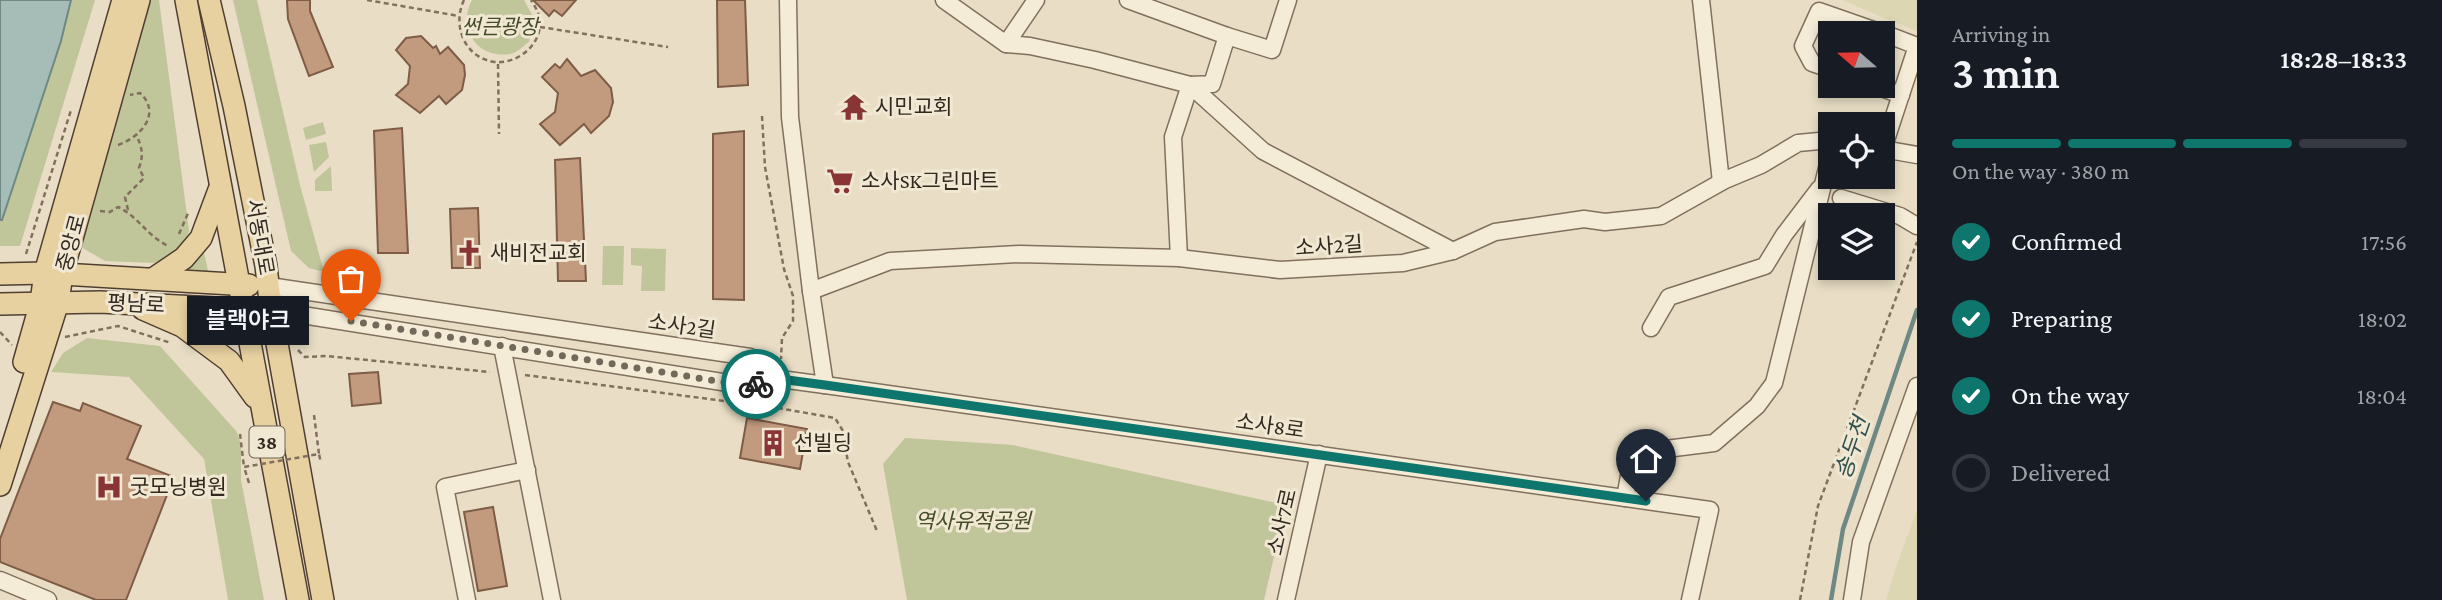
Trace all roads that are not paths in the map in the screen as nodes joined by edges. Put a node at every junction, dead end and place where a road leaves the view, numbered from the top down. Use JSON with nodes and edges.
{"nodes":[{"id":1,"x":123,"y":0,"type":"edge"},
{"id":2,"x":139,"y":0,"type":"edge"},
{"id":3,"x":186,"y":0,"type":"edge"},
{"id":4,"x":209,"y":0,"type":"edge"},
{"id":5,"x":788,"y":0,"type":"edge"},
{"id":6,"x":944,"y":0,"type":"edge"},
{"id":7,"x":1036,"y":0,"type":"edge"},
{"id":8,"x":1128,"y":0,"type":"edge"},
{"id":9,"x":1288,"y":0,"type":"edge"},
{"id":10,"x":1701,"y":0,"type":"edge"},
{"id":11,"x":1848,"y":21,"type":"edge"},
{"id":12,"x":1227,"y":36,"type":"junction"},
{"id":13,"x":1895,"y":38,"type":"edge"},
{"id":14,"x":1006,"y":44,"type":"junction"},
{"id":15,"x":1818,"y":65,"type":"edge"},
{"id":16,"x":1190,"y":85,"type":"junction"},
{"id":17,"x":1895,"y":93,"type":"edge"},
{"id":18,"x":1901,"y":95,"type":"junction"},
{"id":19,"x":1895,"y":113,"type":"edge"},
{"id":20,"x":1818,"y":141,"type":"edge"},
{"id":21,"x":1895,"y":151,"type":"edge"},
{"id":22,"x":1917,"y":155,"type":"edge"},
{"id":23,"x":1721,"y":182,"type":"junction"},
{"id":24,"x":220,"y":188,"type":"junction"},
{"id":25,"x":1819,"y":189,"type":"edge"},
{"id":26,"x":1822,"y":189,"type":"edge"},
{"id":27,"x":1841,"y":198,"type":"dead end"},
{"id":28,"x":1917,"y":226,"type":"edge"},
{"id":29,"x":1453,"y":251,"type":"junction"},
{"id":30,"x":1179,"y":258,"type":"junction"},
{"id":31,"x":53,"y":273,"type":"junction"},
{"id":32,"x":0,"y":274,"type":"edge"},
{"id":33,"x":153,"y":279,"type":"junction"},
{"id":34,"x":237,"y":284,"type":"junction"},
{"id":35,"x":269,"y":286,"type":"junction"},
{"id":36,"x":811,"y":291,"type":"junction"},
{"id":37,"x":49,"y":302,"type":"junction"},
{"id":38,"x":131,"y":303,"type":"junction"},
{"id":39,"x":0,"y":304,"type":"edge"},
{"id":40,"x":242,"y":310,"type":"junction"},
{"id":41,"x":271,"y":310,"type":"junction"},
{"id":42,"x":1651,"y":328,"type":"dead end"},
{"id":43,"x":502,"y":346,"type":"junction"},
{"id":44,"x":780,"y":379,"type":"junction"},
{"id":45,"x":825,"y":385,"type":"junction"},
{"id":46,"x":1917,"y":386,"type":"edge"},
{"id":47,"x":260,"y":404,"type":"junction"},
{"id":48,"x":0,"y":443,"type":"edge"},
{"id":49,"x":1319,"y":454,"type":"junction"},
{"id":50,"x":527,"y":470,"type":"junction"},
{"id":51,"x":0,"y":485,"type":"edge"},
{"id":52,"x":1625,"y":498,"type":"junction"},
{"id":53,"x":0,"y":580,"type":"edge"},
{"id":54,"x":48,"y":600,"type":"edge"},
{"id":55,"x":298,"y":600,"type":"edge"},
{"id":56,"x":323,"y":600,"type":"edge"},
{"id":57,"x":467,"y":600,"type":"edge"},
{"id":58,"x":552,"y":600,"type":"edge"},
{"id":59,"x":1286,"y":600,"type":"edge"},
{"id":60,"x":1690,"y":600,"type":"edge"},
{"id":61,"x":1852,"y":600,"type":"edge"}],
"edges":[{"from":1,"to":31,"type":"main road","name":"중앙로"},
{"from":2,"to":31,"type":"main road","name":"중앙로"},
{"from":3,"to":24,"type":"main road","name":"서동대로","number":"38"},
{"from":4,"to":35,"type":"main road","name":"서동대로","number":"38"},
{"from":5,"to":36,"type":"street"},
{"from":6,"to":14,"type":"street"},
{"from":7,"to":14,"type":"street"},
{"from":8,"to":12,"type":"street"},
{"from":9,"to":12,"type":"street"},
{"from":10,"to":23,"type":"street"},
{"from":11,"to":15,"type":"street"},
{"from":12,"to":16,"type":"street"},
{"from":13,"to":18,"type":"street"},
{"from":14,"to":16,"type":"street"},
{"from":16,"to":29,"type":"street"},
{"from":16,"to":30,"type":"street"},
{"from":17,"to":18,"type":"street"},
{"from":18,"to":19,"type":"street"},
{"from":20,"to":23,"type":"street","name":"소사2길"},
{"from":21,"to":22,"type":"street"},
{"from":23,"to":29,"type":"street","name":"소사2길"},
{"from":24,"to":33,"type":"main road"},
{"from":24,"to":34,"type":"main road","name":"서동대로","number":"38"},
{"from":25,"to":42,"type":"street"},
{"from":26,"to":52,"type":"street"},
{"from":27,"to":28,"type":"street"},
{"from":29,"to":30,"type":"street","name":"소사2길"},
{"from":30,"to":36,"type":"street","name":"소사2길"},
{"from":31,"to":32,"type":"main road","name":"평남로"},
{"from":31,"to":33,"type":"main road","name":"평남로"},
{"from":31,"to":37,"type":"main road","name":"중앙로"},
{"from":33,"to":34,"type":"main road","name":"평남로"},
{"from":34,"to":35,"type":"main road","name":"평남로"},
{"from":34,"to":40,"type":"main road","name":"서동대로","number":"38"},
{"from":35,"to":41,"type":"main road","name":"서동대로","number":"38"},
{"from":35,"to":44,"type":"street","name":"소사2길"},
{"from":36,"to":45,"type":"street"},
{"from":37,"to":38,"type":"main road","name":"평남로"},
{"from":37,"to":39,"type":"main road","name":"평남로"},
{"from":37,"to":48,"type":"main road","name":"중앙로"},
{"from":37,"to":51,"type":"main road","name":"중앙로"},
{"from":38,"to":40,"type":"main road","name":"평남로"},
{"from":38,"to":47,"type":"main road"},
{"from":40,"to":41,"type":"main road","name":"평남로"},
{"from":40,"to":47,"type":"main road","name":"서동대로","number":"38"},
{"from":41,"to":43,"type":"street"},
{"from":41,"to":56,"type":"main road","name":"서동대로","number":"38"},
{"from":43,"to":44,"type":"street"},
{"from":43,"to":50,"type":"street"},
{"from":44,"to":45,"type":"street","name":"소사8로"},
{"from":45,"to":49,"type":"street","name":"소사8로"},
{"from":46,"to":61,"type":"street"},
{"from":47,"to":55,"type":"main road","name":"서동대로","number":"38"},
{"from":49,"to":52,"type":"street","name":"소사8로"},
{"from":49,"to":59,"type":"street","name":"소사7로"},
{"from":50,"to":57,"type":"street"},
{"from":50,"to":58,"type":"street"},
{"from":52,"to":60,"type":"street","name":"소사8로"},
{"from":53,"to":54,"type":"street"}]}
